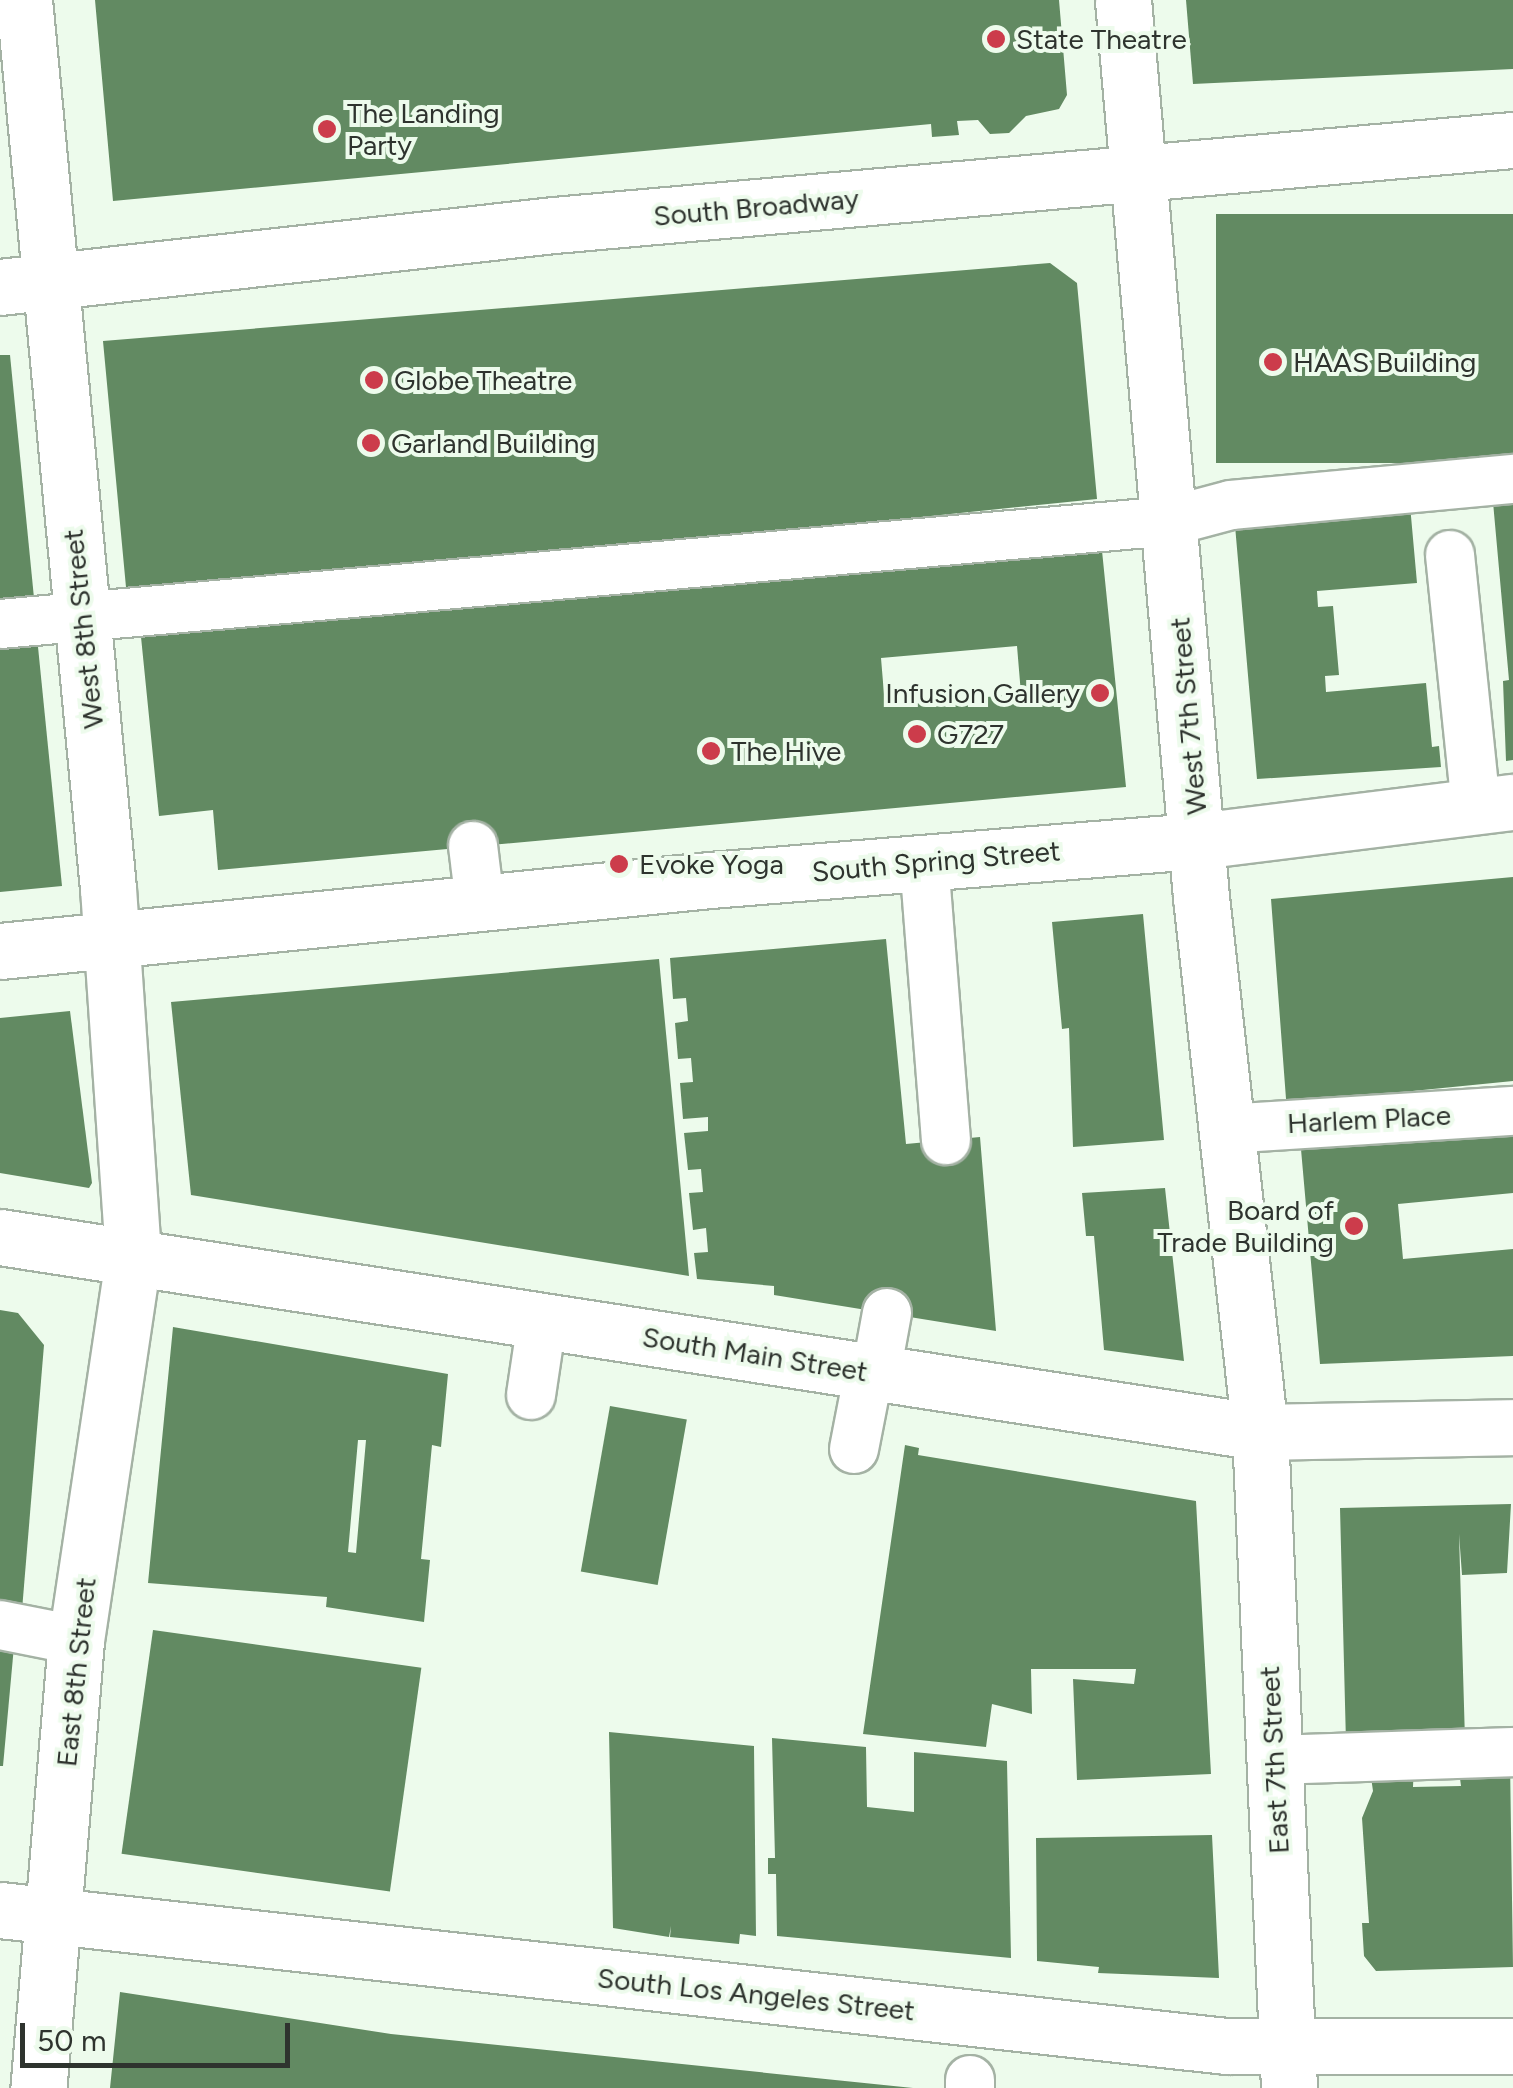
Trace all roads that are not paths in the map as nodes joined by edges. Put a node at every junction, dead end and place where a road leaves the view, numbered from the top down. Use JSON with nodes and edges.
{"nodes":[{"id":1,"x":24,"y":0,"type":"edge"},
{"id":2,"x":1123,"y":0,"type":"edge"},
{"id":3,"x":1513,"y":140,"type":"edge"},
{"id":4,"x":1138,"y":174,"type":"junction"},
{"id":5,"x":25,"y":285,"type":"edge"},
{"id":6,"x":1513,"y":479,"type":"edge"},
{"id":7,"x":1171,"y":521,"type":"junction"},
{"id":8,"x":1450,"y":555,"type":"dead end"},
{"id":9,"x":81,"y":618,"type":"junction"},
{"id":10,"x":0,"y":624,"type":"edge"},
{"id":11,"x":1495,"y":804,"type":"edge"},
{"id":12,"x":1198,"y":841,"type":"junction"},
{"id":13,"x":473,"y":846,"type":"dead end"},
{"id":14,"x":924,"y":862,"type":"junction"},
{"id":15,"x":480,"y":903,"type":"junction"},
{"id":16,"x":112,"y":941,"type":"junction"},
{"id":17,"x":0,"y":952,"type":"edge"},
{"id":18,"x":1513,"y":1111,"type":"edge"},
{"id":19,"x":1225,"y":1129,"type":"junction"},
{"id":20,"x":946,"y":1140,"type":"dead end"},
{"id":21,"x":0,"y":1237,"type":"edge"},
{"id":22,"x":133,"y":1259,"type":"junction"},
{"id":23,"x":887,"y":1314,"type":"dead end"},
{"id":24,"x":542,"y":1321,"type":"junction"},
{"id":25,"x":872,"y":1372,"type":"junction"},
{"id":26,"x":531,"y":1394,"type":"dead end"},
{"id":27,"x":1513,"y":1427,"type":"edge"},
{"id":28,"x":1260,"y":1432,"type":"junction"},
{"id":29,"x":854,"y":1449,"type":"dead end"},
{"id":30,"x":0,"y":1624,"type":"edge"},
{"id":31,"x":76,"y":1640,"type":"junction"},
{"id":32,"x":1513,"y":1752,"type":"edge"},
{"id":33,"x":1274,"y":1760,"type":"junction"},
{"id":34,"x":26,"y":1914,"type":"edge"},
{"id":35,"x":1513,"y":2046,"type":"edge"},
{"id":36,"x":1289,"y":2068,"type":"edge"},
{"id":37,"x":38,"y":2088,"type":"edge"}],
"edges":[{"from":1,"to":5,"type":"main road","name":"West 8th Street"},
{"from":2,"to":4,"type":"main road","name":"West 7th Street"},
{"from":3,"to":4,"type":"main road","name":"South Broadway"},
{"from":4,"to":5,"type":"main road","name":"South Broadway"},
{"from":4,"to":7,"type":"main road","name":"West 7th Street"},
{"from":5,"to":9,"type":"main road","name":"West 8th Street"},
{"from":6,"to":7,"type":"lane"},
{"from":7,"to":9,"type":"lane"},
{"from":7,"to":12,"type":"main road","name":"West 7th Street"},
{"from":8,"to":11,"type":"lane"},
{"from":9,"to":10,"type":"lane"},
{"from":9,"to":16,"type":"main road","name":"West 8th Street"},
{"from":11,"to":12,"type":"main road","name":"South Spring Street"},
{"from":12,"to":14,"type":"main road","name":"South Spring Street"},
{"from":12,"to":19,"type":"main road","name":"West 7th Street"},
{"from":13,"to":15,"type":"lane"},
{"from":14,"to":15,"type":"main road","name":"South Spring Street"},
{"from":14,"to":20,"type":"lane"},
{"from":15,"to":16,"type":"main road","name":"South Spring Street"},
{"from":16,"to":17,"type":"main road","name":"South Spring Street"},
{"from":16,"to":22,"type":"main road","name":"West 8th Street"},
{"from":18,"to":19,"type":"lane","name":"Harlem Place"},
{"from":19,"to":28,"type":"main road","name":"West 7th Street"},
{"from":21,"to":22,"type":"main road","name":"South Main Street"},
{"from":22,"to":24,"type":"main road","name":"South Main Street"},
{"from":22,"to":31,"type":"main road","name":"East 8th Street"},
{"from":23,"to":25,"type":"lane"},
{"from":24,"to":25,"type":"main road","name":"South Main Street"},
{"from":24,"to":26,"type":"lane"},
{"from":25,"to":28,"type":"main road","name":"South Main Street"},
{"from":25,"to":29,"type":"lane"},
{"from":27,"to":28,"type":"main road","name":"South Main Street"},
{"from":28,"to":33,"type":"main road","name":"East 7th Street"},
{"from":30,"to":31,"type":"lane"},
{"from":31,"to":34,"type":"main road","name":"East 8th Street"},
{"from":32,"to":33,"type":"lane"},
{"from":33,"to":36,"type":"main road","name":"East 7th Street"},
{"from":34,"to":36,"type":"main road","name":"South Los Angeles Street"},
{"from":34,"to":37,"type":"main road","name":"East 8th Street"},
{"from":35,"to":36,"type":"main road","name":"South Los Angeles Street"}]}
